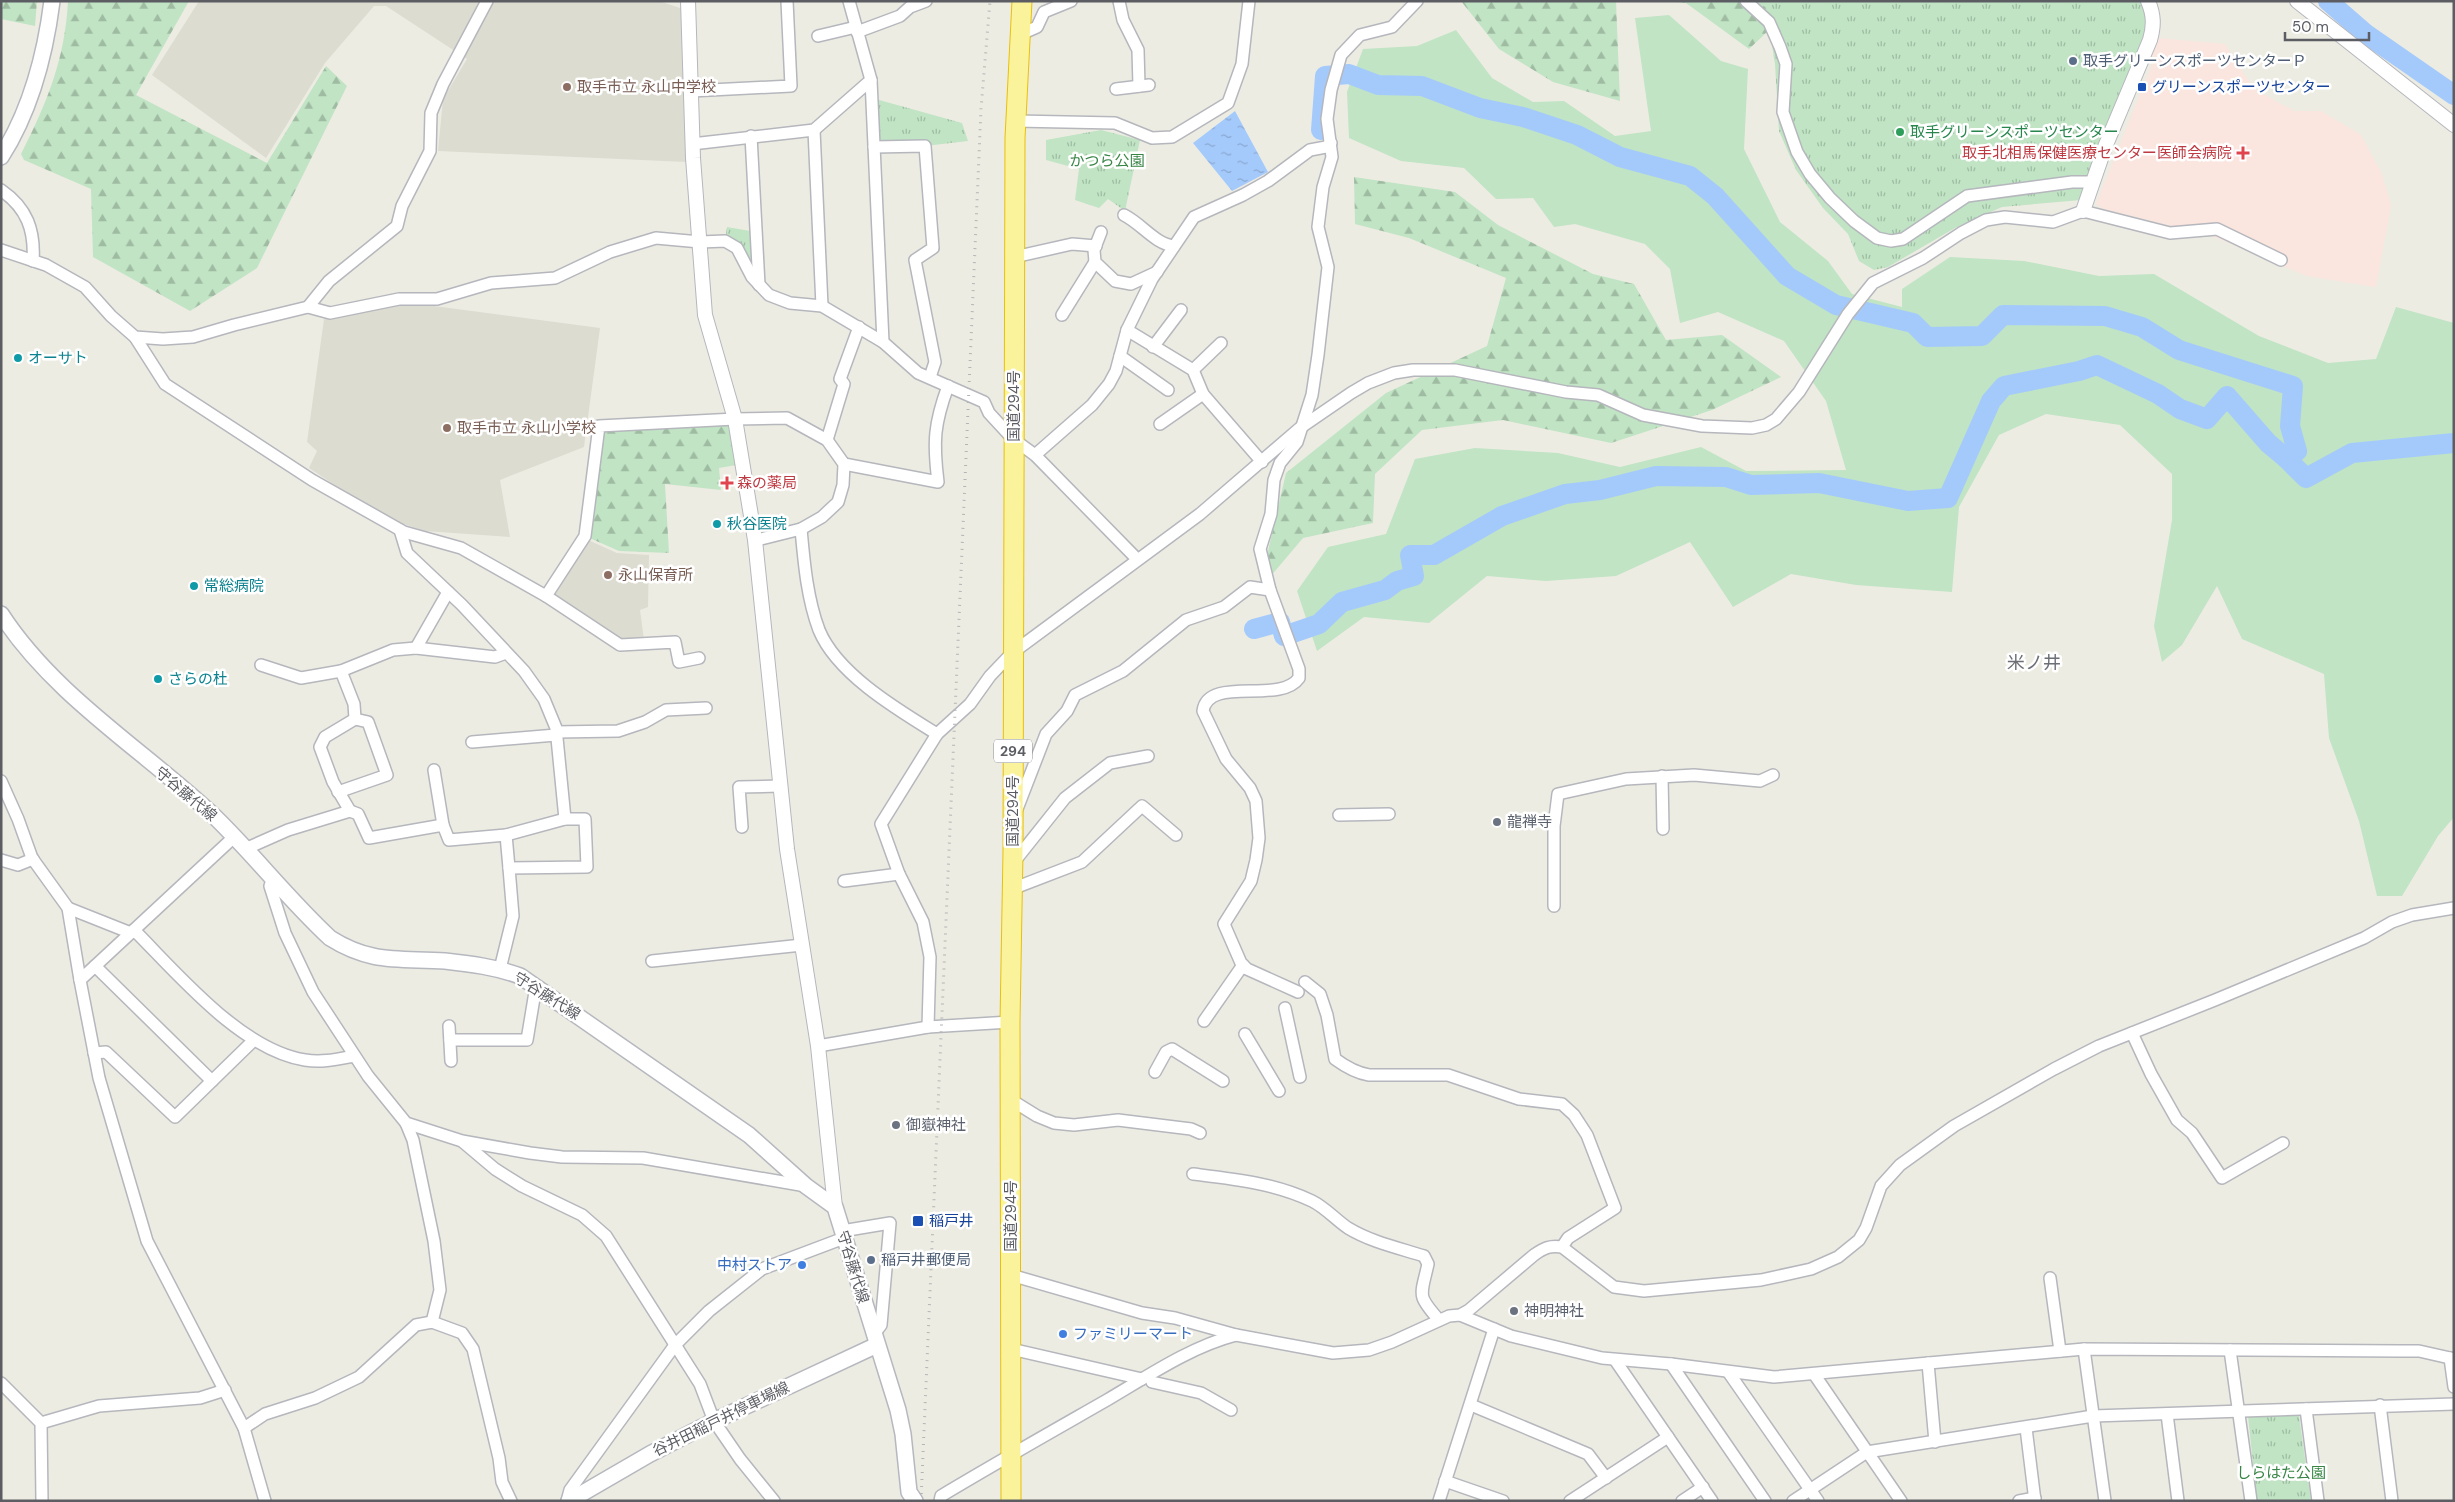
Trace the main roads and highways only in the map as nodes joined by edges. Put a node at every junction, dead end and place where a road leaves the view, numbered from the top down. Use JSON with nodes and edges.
{"nodes":[{"id":1,"x":52,"y":1,"type":"edge"},
{"id":2,"x":1022,"y":1,"type":"edge"},
{"id":3,"x":1,"y":156,"type":"edge"},
{"id":4,"x":1,"y":614,"type":"edge"},
{"id":5,"x":876,"y":1340,"type":"junction"},
{"id":6,"x":913,"y":1500,"type":"edge"},
{"id":7,"x":568,"y":1501,"type":"edge"},
{"id":8,"x":1011,"y":1501,"type":"edge"}],
"edges":[{"from":1,"to":3,"type":"main road"},
{"from":2,"to":8,"type":"highway","name":"国道294号","number":"294"},
{"from":4,"to":5,"type":"main road","name":"守谷藤代線"},
{"from":5,"to":6,"type":"main road","name":"守谷藤代線"},
{"from":5,"to":7,"type":"main road","name":"谷井田稲戸井停車場線"}]}
